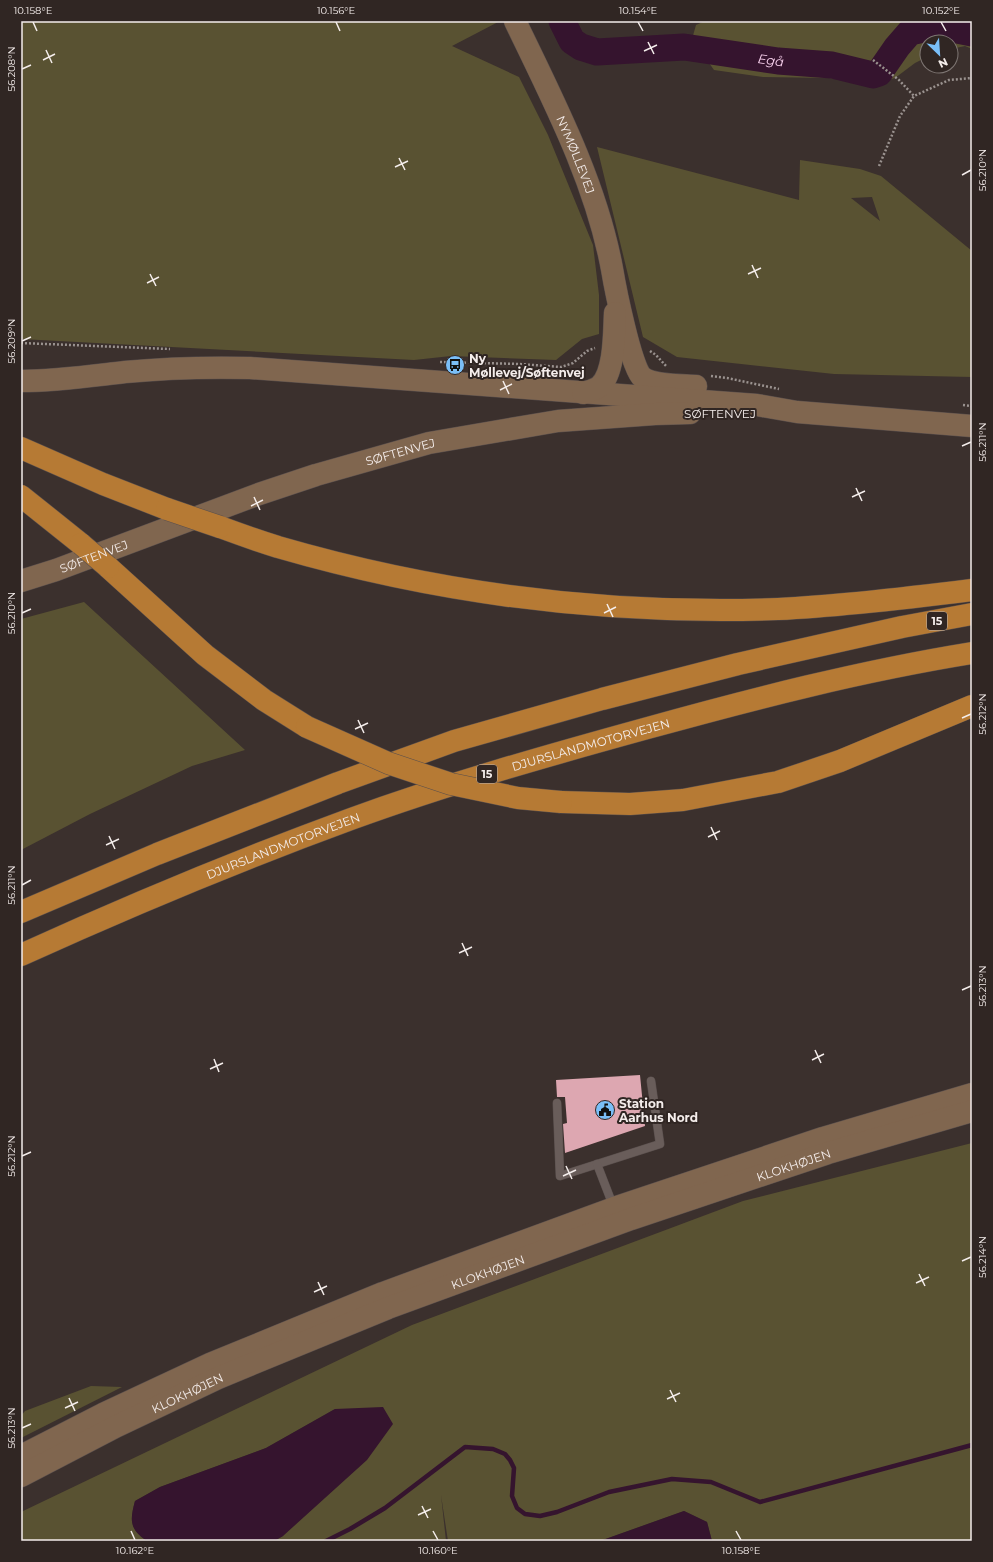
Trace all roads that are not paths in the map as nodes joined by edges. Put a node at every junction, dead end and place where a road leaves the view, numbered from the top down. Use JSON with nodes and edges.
{"nodes":[{"id":1,"x":515,"y":21,"type":"edge"},
{"id":2,"x":617,"y":296,"type":"junction"},
{"id":3,"x":21,"y":381,"type":"edge"},
{"id":4,"x":583,"y":393,"type":"junction"},
{"id":5,"x":797,"y":412,"type":"junction"},
{"id":6,"x":972,"y":426,"type":"edge"},
{"id":7,"x":21,"y":448,"type":"edge"},
{"id":8,"x":21,"y":496,"type":"edge"},
{"id":9,"x":21,"y":581,"type":"edge"},
{"id":10,"x":972,"y":590,"type":"edge"},
{"id":11,"x":972,"y":614,"type":"edge"},
{"id":12,"x":972,"y":653,"type":"edge"},
{"id":13,"x":972,"y":706,"type":"edge"},
{"id":14,"x":21,"y":912,"type":"edge"},
{"id":15,"x":21,"y":955,"type":"edge"},
{"id":16,"x":651,"y":1081,"type":"dead end"},
{"id":17,"x":972,"y":1094,"type":"edge"},
{"id":18,"x":557,"y":1103,"type":"dead end"},
{"id":19,"x":972,"y":1111,"type":"edge"},
{"id":20,"x":597,"y":1164,"type":"junction"},
{"id":21,"x":614,"y":1208,"type":"junction"},
{"id":22,"x":21,"y":1456,"type":"edge"},
{"id":23,"x":21,"y":1476,"type":"edge"}],
"edges":[{"from":1,"to":2,"type":"street","name":"NYMØLLEVEJ"},
{"from":2,"to":4,"type":"street"},
{"from":2,"to":5,"type":"street"},
{"from":3,"to":4,"type":"street","name":"SØFTENVEJ"},
{"from":4,"to":5,"type":"street","name":"SØFTENVEJ"},
{"from":5,"to":6,"type":"street","name":"SØFTENVEJ"},
{"from":5,"to":9,"type":"street","name":"SØFTENVEJ"},
{"from":7,"to":10,"type":"highway","bridge":true},
{"from":8,"to":13,"type":"highway","bridge":true},
{"from":11,"to":14,"type":"highway","number":"15"},
{"from":12,"to":15,"type":"highway","name":"DJURSLANDMOTORVEJEN","number":"15"},
{"from":16,"to":20,"type":"lane"},
{"from":17,"to":21,"type":"street","name":"KLOKHØJEN"},
{"from":18,"to":20,"type":"lane"},
{"from":19,"to":23,"type":"street","name":"KLOKHØJEN"},
{"from":20,"to":21,"type":"lane"},
{"from":21,"to":22,"type":"street","name":"KLOKHØJEN"}]}
